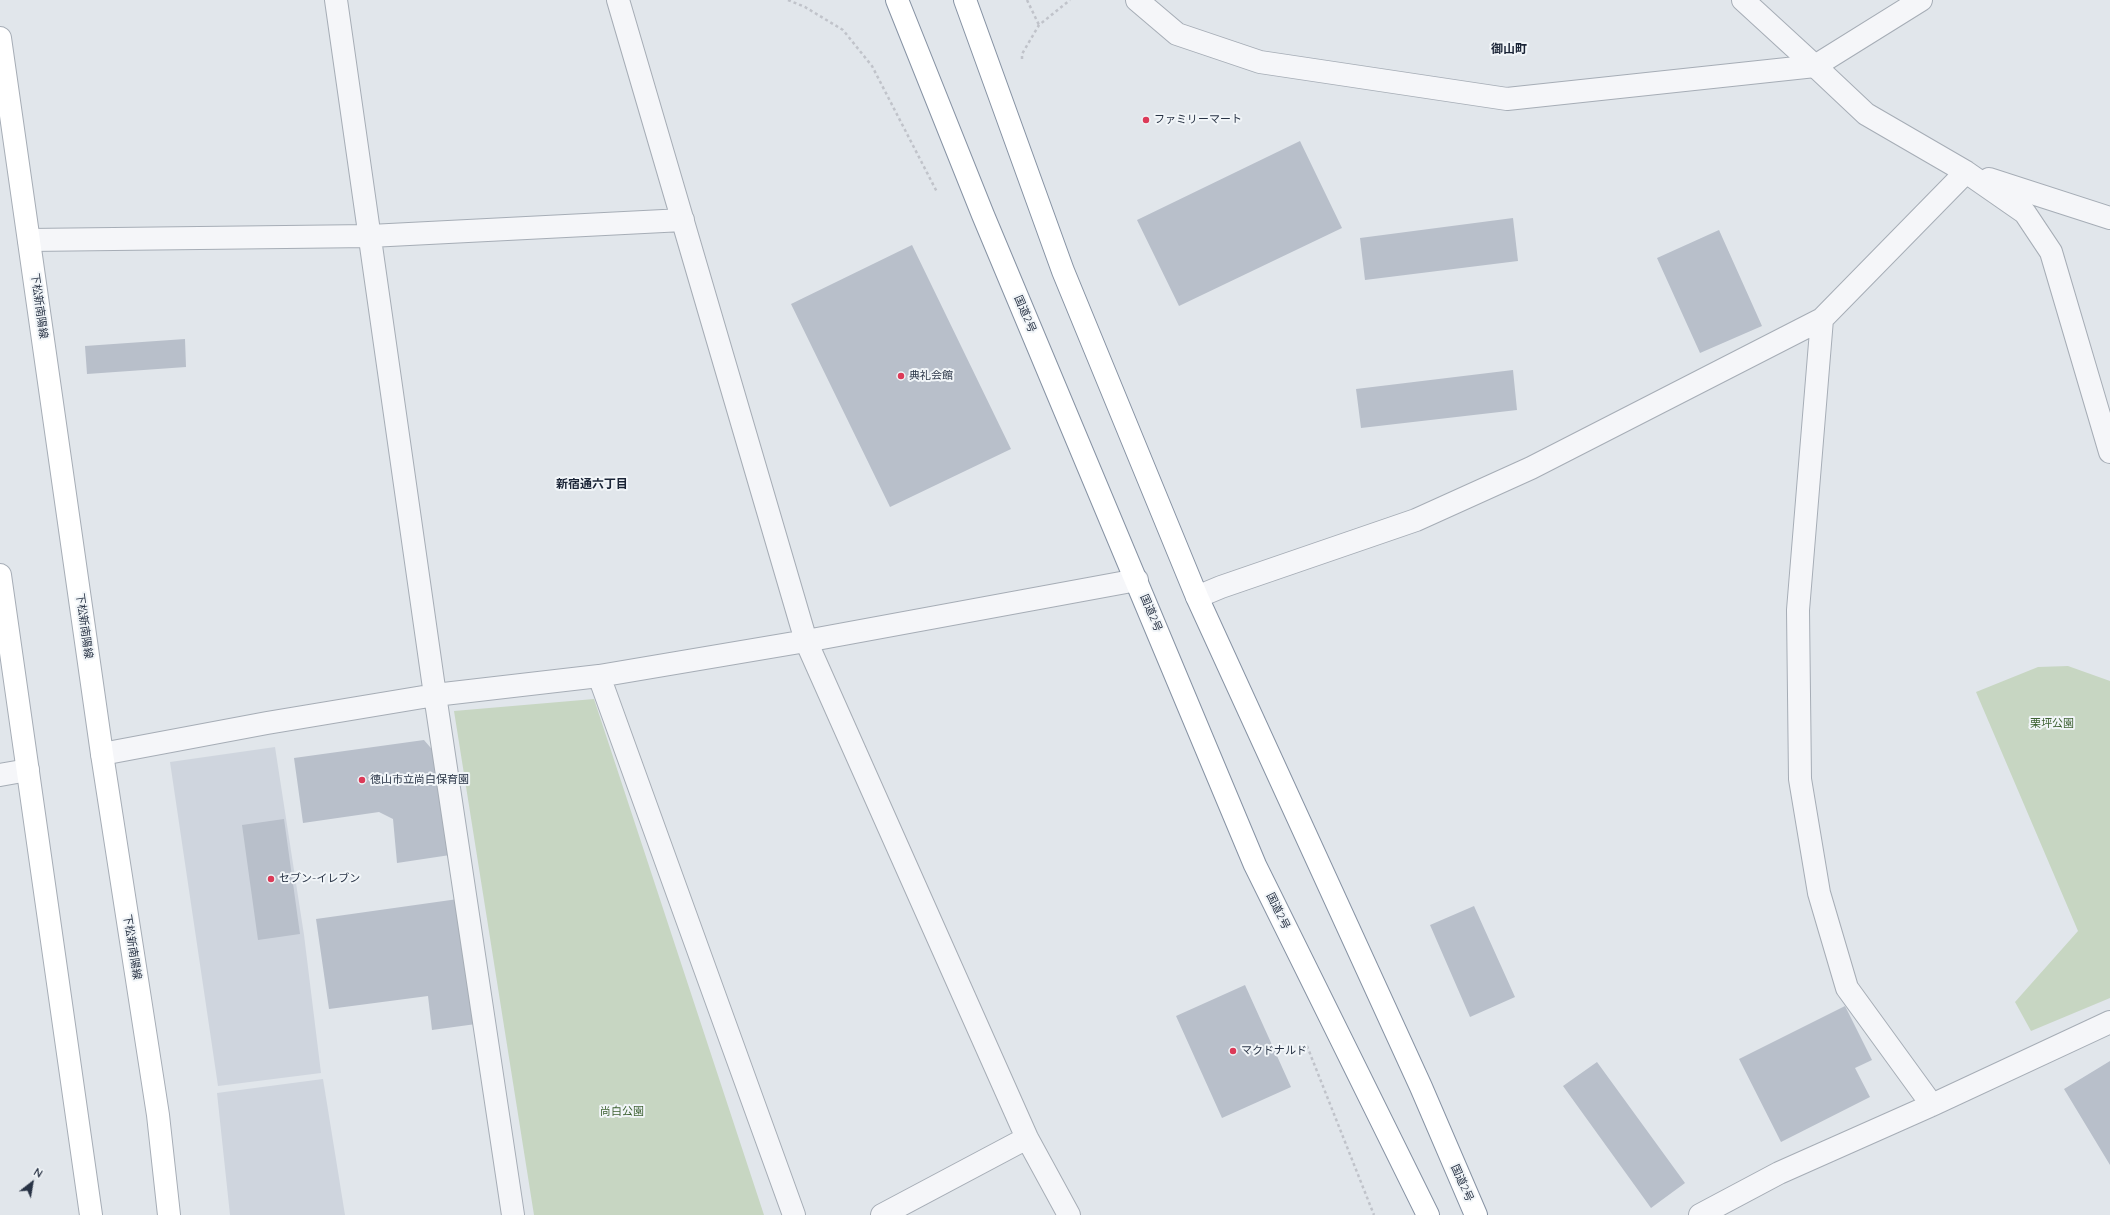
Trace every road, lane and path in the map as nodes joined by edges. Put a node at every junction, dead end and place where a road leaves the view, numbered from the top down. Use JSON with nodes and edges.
{"nodes":[{"id":1,"x":336,"y":0,"type":"edge"},
{"id":2,"x":618,"y":0,"type":"edge"},
{"id":3,"x":788,"y":0,"type":"edge"},
{"id":4,"x":897,"y":0,"type":"edge"},
{"id":5,"x":965,"y":0,"type":"edge"},
{"id":6,"x":1027,"y":0,"type":"edge"},
{"id":7,"x":1070,"y":0,"type":"edge"},
{"id":8,"x":1138,"y":0,"type":"edge"},
{"id":9,"x":1743,"y":0,"type":"edge"},
{"id":10,"x":1921,"y":0,"type":"edge"},
{"id":11,"x":0,"y":38,"type":"edge"},
{"id":12,"x":1815,"y":66,"type":"junction"},
{"id":13,"x":1966,"y":172,"type":"junction"},
{"id":14,"x":940,"y":198,"type":"dead end"},
{"id":15,"x":2110,"y":218,"type":"edge"},
{"id":16,"x":682,"y":220,"type":"junction"},
{"id":17,"x":370,"y":236,"type":"junction"},
{"id":18,"x":29,"y":240,"type":"junction"},
{"id":19,"x":1822,"y":320,"type":"junction"},
{"id":20,"x":2110,"y":452,"type":"edge"},
{"id":21,"x":0,"y":575,"type":"edge"},
{"id":22,"x":1137,"y":580,"type":"junction"},
{"id":23,"x":1198,"y":597,"type":"junction"},
{"id":24,"x":806,"y":642,"type":"junction"},
{"id":25,"x":599,"y":676,"type":"junction"},
{"id":26,"x":434,"y":695,"type":"junction"},
{"id":27,"x":102,"y":754,"type":"junction"},
{"id":28,"x":28,"y":770,"type":"junction"},
{"id":29,"x":0,"y":775,"type":"edge"},
{"id":30,"x":2110,"y":1022,"type":"edge"},
{"id":31,"x":1932,"y":1105,"type":"junction"},
{"id":32,"x":1027,"y":1138,"type":"junction"},
{"id":33,"x":91,"y":1215,"type":"edge"},
{"id":34,"x":168,"y":1215,"type":"edge"},
{"id":35,"x":513,"y":1215,"type":"edge"},
{"id":36,"x":794,"y":1215,"type":"edge"},
{"id":37,"x":882,"y":1215,"type":"edge"},
{"id":38,"x":1069,"y":1215,"type":"edge"},
{"id":39,"x":1428,"y":1215,"type":"edge"},
{"id":40,"x":1476,"y":1215,"type":"edge"},
{"id":41,"x":1700,"y":1215,"type":"edge"}],
"edges":[{"from":1,"to":17,"type":"street"},
{"from":2,"to":16,"type":"street"},
{"from":3,"to":14,"type":"path"},
{"from":4,"to":22,"type":"main road","name":"国道2号"},
{"from":5,"to":23,"type":"main road","name":"国道2号"},
{"from":6,"to":7,"type":"path"},
{"from":8,"to":12,"type":"street"},
{"from":9,"to":12,"type":"street"},
{"from":10,"to":12,"type":"street"},
{"from":11,"to":18,"type":"main road","name":"下松新南陽線"},
{"from":12,"to":13,"type":"street"},
{"from":13,"to":15,"type":"street"},
{"from":13,"to":19,"type":"street"},
{"from":13,"to":20,"type":"street"},
{"from":16,"to":17,"type":"street"},
{"from":16,"to":24,"type":"street"},
{"from":17,"to":18,"type":"street"},
{"from":17,"to":26,"type":"street"},
{"from":18,"to":27,"type":"main road","name":"下松新南陽線"},
{"from":19,"to":23,"type":"street"},
{"from":19,"to":31,"type":"street"},
{"from":21,"to":28,"type":"main road"},
{"from":22,"to":24,"type":"street"},
{"from":22,"to":39,"type":"main road","name":"国道2号"},
{"from":23,"to":40,"type":"main road","name":"国道2号"},
{"from":24,"to":25,"type":"street"},
{"from":24,"to":32,"type":"street"},
{"from":25,"to":26,"type":"street"},
{"from":25,"to":36,"type":"street"},
{"from":26,"to":27,"type":"street"},
{"from":26,"to":35,"type":"street"},
{"from":27,"to":34,"type":"main road","name":"下松新南陽線"},
{"from":28,"to":29,"type":"street"},
{"from":28,"to":33,"type":"main road"},
{"from":30,"to":31,"type":"street"},
{"from":31,"to":41,"type":"street"},
{"from":32,"to":37,"type":"street"},
{"from":32,"to":38,"type":"street"}]}
